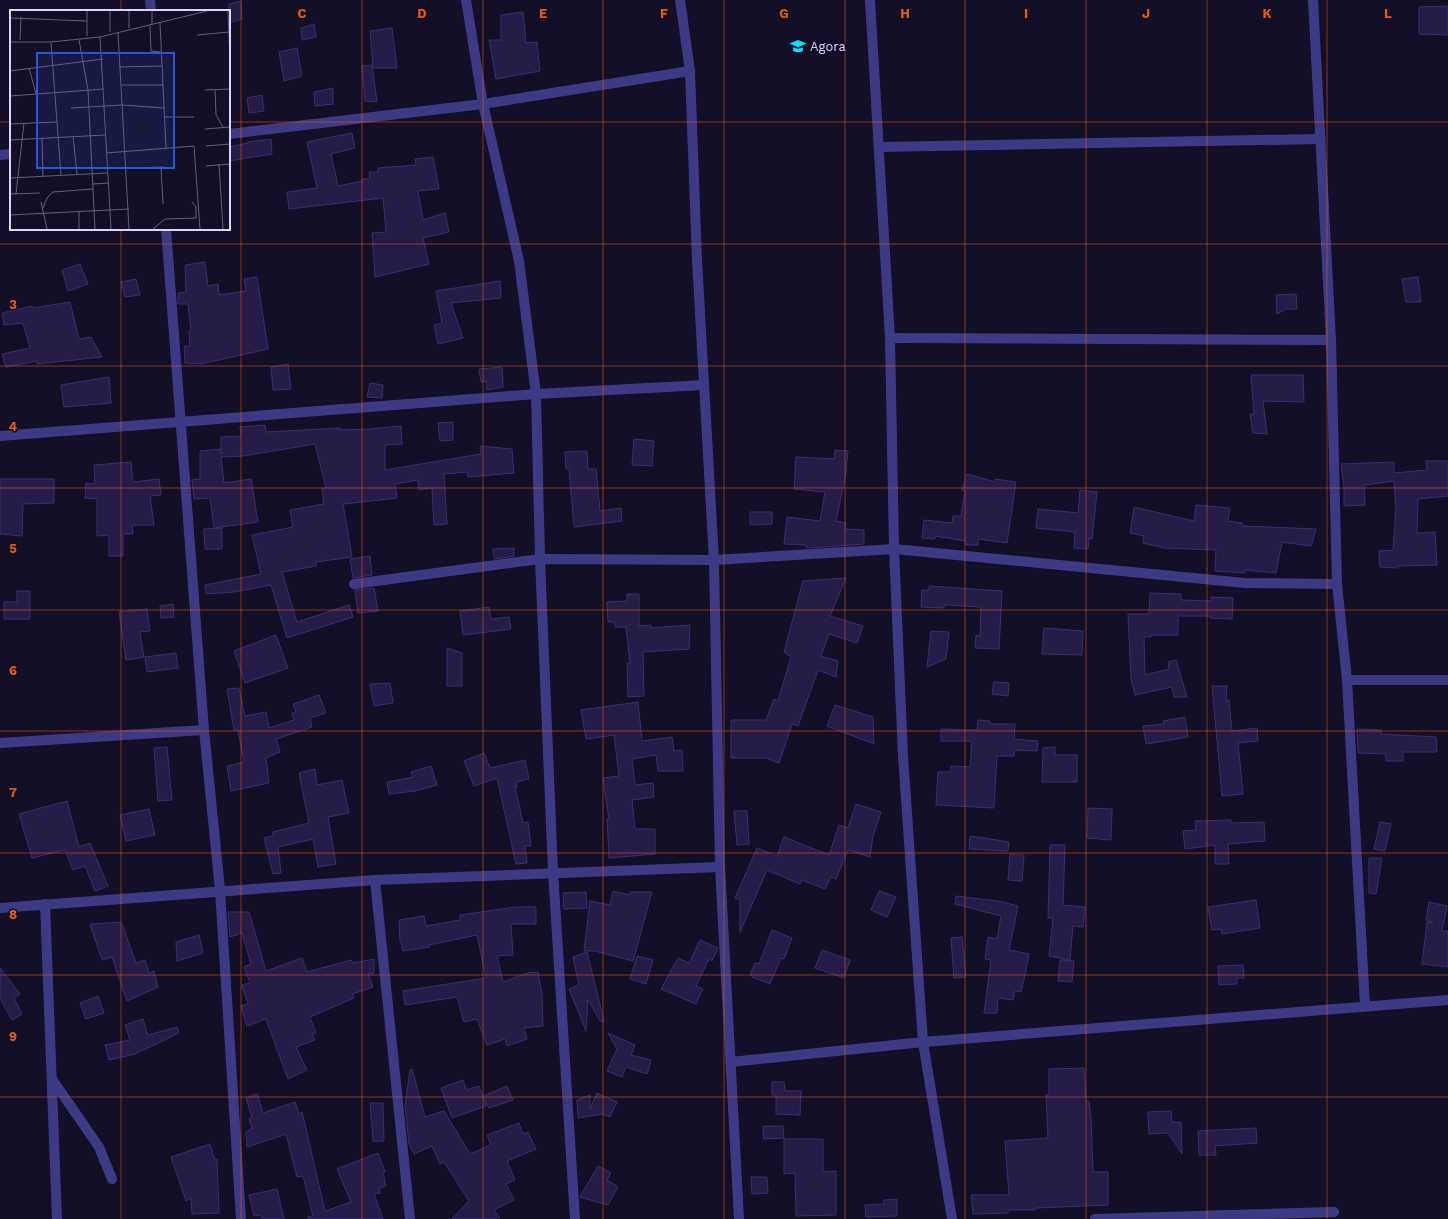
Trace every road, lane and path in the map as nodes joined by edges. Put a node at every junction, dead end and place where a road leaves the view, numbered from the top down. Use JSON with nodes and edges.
{"nodes":[{"id":1,"x":150,"y":0,"type":"edge"},
{"id":2,"x":466,"y":0,"type":"edge"},
{"id":3,"x":680,"y":0,"type":"edge"},
{"id":4,"x":870,"y":0,"type":"edge"},
{"id":5,"x":1313,"y":0,"type":"edge"},
{"id":6,"x":151,"y":10,"type":"edge"},
{"id":7,"x":690,"y":71,"type":"junction"},
{"id":8,"x":484,"y":104,"type":"junction"},
{"id":9,"x":230,"y":134,"type":"edge"},
{"id":10,"x":1319,"y":139,"type":"junction"},
{"id":11,"x":879,"y":147,"type":"junction"},
{"id":12,"x":10,"y":154,"type":"edge"},
{"id":13,"x":0,"y":155,"type":"edge"},
{"id":14,"x":166,"y":230,"type":"edge"},
{"id":15,"x":890,"y":338,"type":"junction"},
{"id":16,"x":1331,"y":340,"type":"junction"},
{"id":17,"x":704,"y":385,"type":"junction"},
{"id":18,"x":536,"y":394,"type":"junction"},
{"id":19,"x":180,"y":422,"type":"junction"},
{"id":20,"x":0,"y":436,"type":"edge"},
{"id":21,"x":894,"y":549,"type":"junction"},
{"id":22,"x":540,"y":559,"type":"junction"},
{"id":23,"x":714,"y":560,"type":"junction"},
{"id":24,"x":354,"y":584,"type":"dead end"},
{"id":25,"x":1337,"y":584,"type":"junction"},
{"id":26,"x":1347,"y":680,"type":"junction"},
{"id":27,"x":1448,"y":680,"type":"edge"},
{"id":28,"x":204,"y":730,"type":"junction"},
{"id":29,"x":0,"y":743,"type":"edge"},
{"id":30,"x":720,"y":867,"type":"junction"},
{"id":31,"x":553,"y":872,"type":"junction"},
{"id":32,"x":375,"y":880,"type":"junction"},
{"id":33,"x":220,"y":890,"type":"junction"},
{"id":34,"x":45,"y":904,"type":"junction"},
{"id":35,"x":0,"y":908,"type":"edge"},
{"id":36,"x":1448,"y":1000,"type":"edge"},
{"id":37,"x":1364,"y":1006,"type":"junction"},
{"id":38,"x":924,"y":1042,"type":"junction"},
{"id":39,"x":731,"y":1062,"type":"junction"},
{"id":40,"x":52,"y":1078,"type":"junction"},
{"id":41,"x":112,"y":1179,"type":"dead end"},
{"id":42,"x":1334,"y":1212,"type":"dead end"},
{"id":43,"x":1309,"y":1216,"type":"edge"},
{"id":44,"x":57,"y":1219,"type":"edge"},
{"id":45,"x":241,"y":1219,"type":"edge"},
{"id":46,"x":410,"y":1219,"type":"edge"},
{"id":47,"x":575,"y":1219,"type":"edge"},
{"id":48,"x":739,"y":1219,"type":"edge"},
{"id":49,"x":952,"y":1219,"type":"edge"},
{"id":50,"x":1095,"y":1219,"type":"edge"}],
"edges":[{"from":1,"to":6,"type":"street"},
{"from":2,"to":8,"type":"street"},
{"from":3,"to":7,"type":"street"},
{"from":4,"to":11,"type":"street"},
{"from":5,"to":10,"type":"street"},
{"from":7,"to":8,"type":"street"},
{"from":7,"to":17,"type":"street"},
{"from":8,"to":9,"type":"street"},
{"from":8,"to":18,"type":"street"},
{"from":10,"to":11,"type":"street"},
{"from":10,"to":16,"type":"street"},
{"from":11,"to":15,"type":"street"},
{"from":12,"to":13,"type":"street"},
{"from":14,"to":19,"type":"street"},
{"from":15,"to":16,"type":"street"},
{"from":15,"to":21,"type":"street"},
{"from":16,"to":25,"type":"street"},
{"from":17,"to":18,"type":"street"},
{"from":17,"to":23,"type":"street"},
{"from":18,"to":19,"type":"street"},
{"from":18,"to":22,"type":"street"},
{"from":19,"to":20,"type":"street"},
{"from":19,"to":28,"type":"street"},
{"from":21,"to":23,"type":"street"},
{"from":21,"to":25,"type":"street"},
{"from":21,"to":38,"type":"street"},
{"from":22,"to":23,"type":"street"},
{"from":22,"to":24,"type":"street"},
{"from":22,"to":31,"type":"street"},
{"from":23,"to":30,"type":"street"},
{"from":25,"to":26,"type":"street"},
{"from":26,"to":27,"type":"street"},
{"from":26,"to":37,"type":"street"},
{"from":28,"to":29,"type":"street"},
{"from":28,"to":33,"type":"street"},
{"from":30,"to":31,"type":"street"},
{"from":30,"to":39,"type":"street"},
{"from":31,"to":32,"type":"street"},
{"from":31,"to":47,"type":"street"},
{"from":32,"to":33,"type":"street"},
{"from":32,"to":46,"type":"street"},
{"from":33,"to":34,"type":"street"},
{"from":33,"to":45,"type":"street"},
{"from":34,"to":35,"type":"street"},
{"from":34,"to":40,"type":"street"},
{"from":36,"to":37,"type":"street"},
{"from":37,"to":38,"type":"street"},
{"from":38,"to":39,"type":"street"},
{"from":38,"to":49,"type":"street"},
{"from":39,"to":48,"type":"street"},
{"from":40,"to":41,"type":"street"},
{"from":40,"to":44,"type":"street"},
{"from":42,"to":43,"type":"street"},
{"from":43,"to":50,"type":"street"}]}
